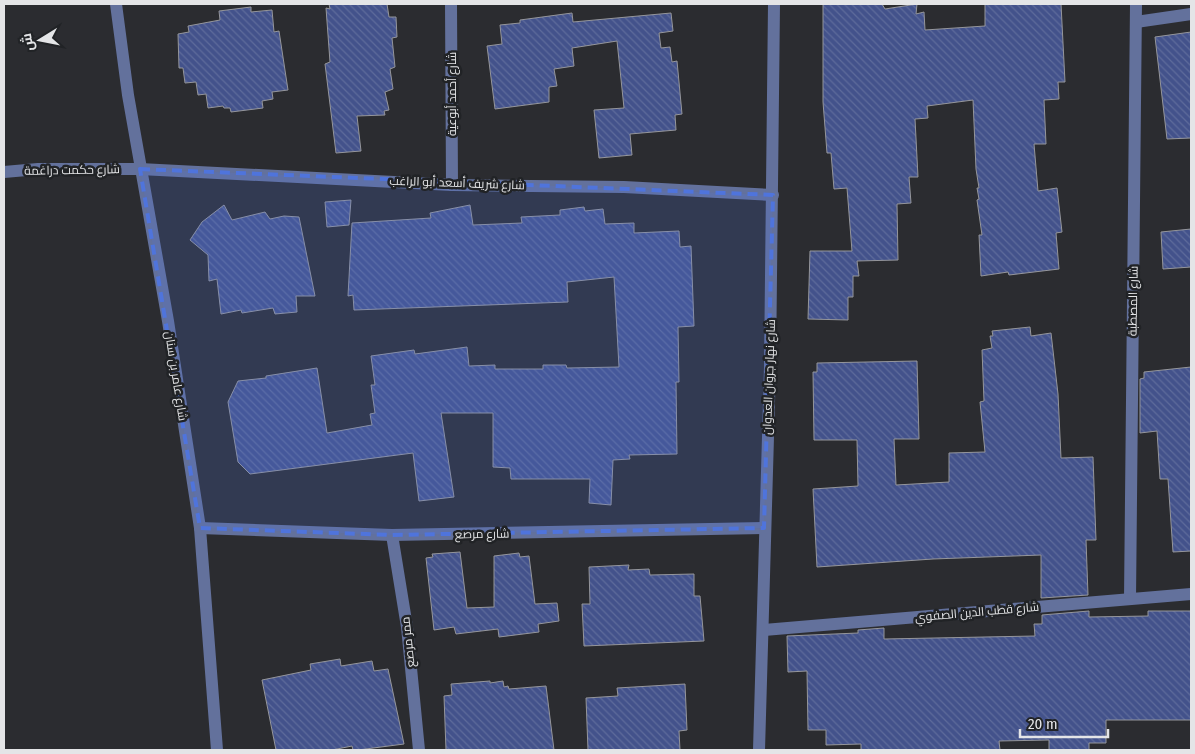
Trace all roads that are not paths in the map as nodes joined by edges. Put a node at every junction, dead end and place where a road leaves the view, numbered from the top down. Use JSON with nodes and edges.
{"nodes":[{"id":1,"x":116,"y":4,"type":"edge"},
{"id":2,"x":452,"y":4,"type":"edge"},
{"id":3,"x":774,"y":4,"type":"edge"},
{"id":4,"x":1136,"y":4,"type":"edge"},
{"id":5,"x":1191,"y":14,"type":"edge"},
{"id":6,"x":1136,"y":22,"type":"junction"},
{"id":7,"x":140,"y":169,"type":"junction"},
{"id":8,"x":4,"y":172,"type":"edge"},
{"id":9,"x":452,"y":185,"type":"junction"},
{"id":10,"x":773,"y":196,"type":"junction"},
{"id":11,"x":200,"y":528,"type":"junction"},
{"id":12,"x":764,"y":528,"type":"junction"},
{"id":13,"x":392,"y":535,"type":"junction"},
{"id":14,"x":1191,"y":594,"type":"edge"},
{"id":15,"x":1130,"y":599,"type":"junction"},
{"id":16,"x":764,"y":630,"type":"junction"},
{"id":17,"x":217,"y":750,"type":"edge"},
{"id":18,"x":419,"y":750,"type":"edge"},
{"id":19,"x":759,"y":750,"type":"edge"}],
"edges":[{"from":1,"to":7,"type":"street","name":"شارع عامر بن سنان"},
{"from":2,"to":9,"type":"street","name":"شارع أحمد أبوعية"},
{"from":3,"to":10,"type":"street","name":"شارع نهار جروان العدوان"},
{"from":4,"to":6,"type":"street","name":"شارع المصطبة"},
{"from":5,"to":6,"type":"street"},
{"from":6,"to":15,"type":"street","name":"شارع المصطبة"},
{"from":7,"to":8,"type":"street","name":"شارع حكمت دراغمة"},
{"from":7,"to":9,"type":"street","name":"شارع شريف أسعد أبو الراغب"},
{"from":7,"to":11,"type":"street","name":"شارع عامر بن سنان"},
{"from":9,"to":10,"type":"street","name":"شارع شريف أسعد أبو الراغب"},
{"from":10,"to":12,"type":"street","name":"شارع نهار جروان العدوان"},
{"from":11,"to":13,"type":"street","name":"شارع مرصع"},
{"from":11,"to":17,"type":"street","name":"شارع عامر بن سنان"},
{"from":12,"to":13,"type":"street","name":"شارع مرصع"},
{"from":12,"to":16,"type":"street","name":"شارع نهار جروان العدوان"},
{"from":13,"to":18,"type":"street","name":"ممر مرصع"},
{"from":14,"to":15,"type":"street","name":"شارع قطب الدين الصفوي"},
{"from":15,"to":16,"type":"street","name":"شارع قطب الدين الصفوي"},
{"from":16,"to":19,"type":"street","name":"شارع نهار جروان العدوان"}]}
